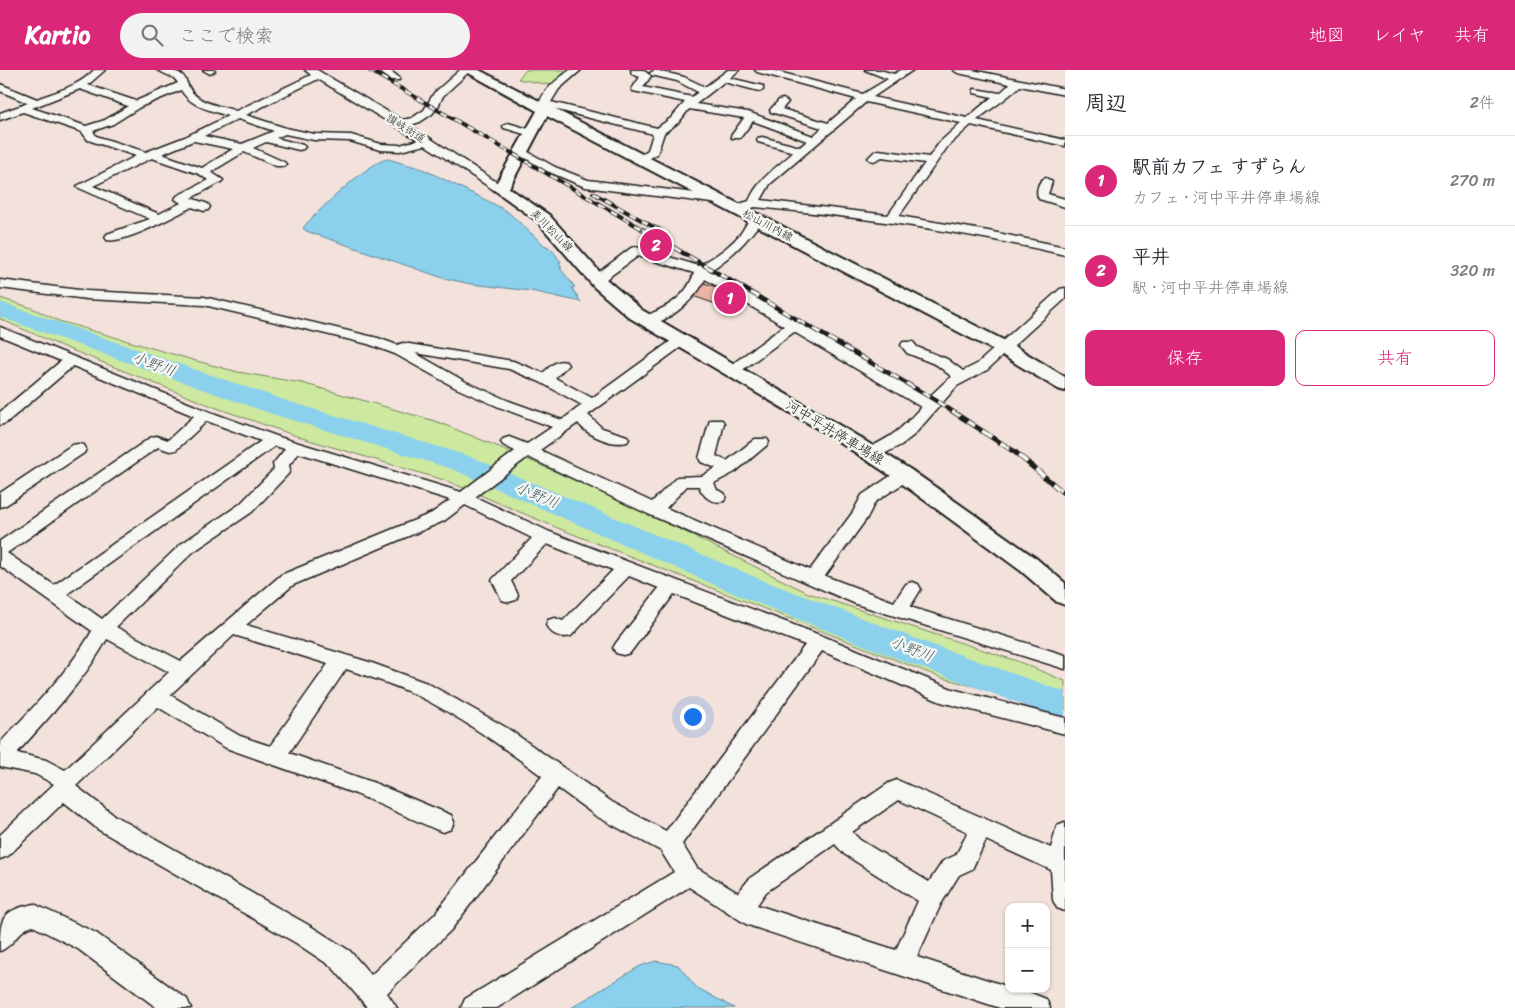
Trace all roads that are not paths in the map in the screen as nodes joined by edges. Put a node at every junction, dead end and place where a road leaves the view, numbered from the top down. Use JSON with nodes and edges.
{"nodes":[{"id":1,"x":100,"y":70,"type":"edge"},
{"id":2,"x":165,"y":70,"type":"edge"},
{"id":3,"x":382,"y":70,"type":"edge"},
{"id":4,"x":468,"y":70,"type":"edge"},
{"id":5,"x":576,"y":70,"type":"edge"},
{"id":6,"x":734,"y":70,"type":"edge"},
{"id":7,"x":760,"y":70,"type":"edge"},
{"id":8,"x":870,"y":70,"type":"edge"},
{"id":9,"x":908,"y":70,"type":"edge"},
{"id":10,"x":958,"y":70,"type":"edge"},
{"id":11,"x":633,"y":71,"type":"edge"},
{"id":12,"x":314,"y":72,"type":"edge"},
{"id":13,"x":655,"y":74,"type":"dead end"},
{"id":14,"x":775,"y":74,"type":"junction"},
{"id":15,"x":396,"y":78,"type":"dead end"},
{"id":16,"x":896,"y":78,"type":"junction"},
{"id":17,"x":722,"y":79,"type":"junction"},
{"id":18,"x":1018,"y":82,"type":"junction"},
{"id":19,"x":183,"y":85,"type":"junction"},
{"id":20,"x":80,"y":86,"type":"junction"},
{"id":21,"x":0,"y":87,"type":"edge"},
{"id":22,"x":760,"y":88,"type":"junction"},
{"id":23,"x":978,"y":91,"type":"dead end"},
{"id":24,"x":706,"y":92,"type":"junction"},
{"id":25,"x":1065,"y":92,"type":"edge"},
{"id":26,"x":769,"y":96,"type":"dead end"},
{"id":27,"x":1001,"y":96,"type":"junction"},
{"id":28,"x":748,"y":98,"type":"dead end"},
{"id":29,"x":864,"y":98,"type":"junction"},
{"id":30,"x":38,"y":103,"type":"junction"},
{"id":31,"x":690,"y":103,"type":"junction"},
{"id":32,"x":136,"y":105,"type":"junction"},
{"id":33,"x":544,"y":107,"type":"junction"},
{"id":34,"x":25,"y":109,"type":"junction"},
{"id":35,"x":236,"y":116,"type":"junction"},
{"id":36,"x":751,"y":116,"type":"junction"},
{"id":37,"x":0,"y":117,"type":"edge"},
{"id":38,"x":970,"y":122,"type":"junction"},
{"id":39,"x":401,"y":124,"type":"junction"},
{"id":40,"x":508,"y":126,"type":"dead end"},
{"id":41,"x":830,"y":127,"type":"junction"},
{"id":42,"x":86,"y":130,"type":"junction"},
{"id":43,"x":284,"y":131,"type":"junction"},
{"id":44,"x":659,"y":132,"type":"junction"},
{"id":45,"x":532,"y":133,"type":"junction"},
{"id":46,"x":736,"y":136,"type":"dead end"},
{"id":47,"x":193,"y":137,"type":"junction"},
{"id":48,"x":266,"y":139,"type":"junction"},
{"id":49,"x":762,"y":140,"type":"dead end"},
{"id":50,"x":815,"y":140,"type":"junction"},
{"id":51,"x":426,"y":141,"type":"junction"},
{"id":52,"x":1065,"y":143,"type":"edge"},
{"id":53,"x":299,"y":147,"type":"dead end"},
{"id":54,"x":243,"y":148,"type":"junction"},
{"id":55,"x":521,"y":151,"type":"junction"},
{"id":56,"x":802,"y":151,"type":"junction"},
{"id":57,"x":149,"y":155,"type":"junction"},
{"id":58,"x":874,"y":158,"type":"dead end"},
{"id":59,"x":641,"y":159,"type":"junction"},
{"id":60,"x":933,"y":161,"type":"junction"},
{"id":61,"x":280,"y":164,"type":"dead end"},
{"id":62,"x":203,"y":172,"type":"junction"},
{"id":63,"x":1046,"y":182,"type":"dead end"},
{"id":64,"x":501,"y":189,"type":"junction"},
{"id":65,"x":720,"y":200,"type":"junction"},
{"id":66,"x":190,"y":202,"type":"junction"},
{"id":67,"x":754,"y":203,"type":"junction"},
{"id":68,"x":1065,"y":203,"type":"edge"},
{"id":69,"x":204,"y":207,"type":"dead end"},
{"id":70,"x":737,"y":209,"type":"junction"},
{"id":71,"x":892,"y":217,"type":"junction"},
{"id":72,"x":156,"y":219,"type":"junction"},
{"id":73,"x":756,"y":219,"type":"junction"},
{"id":74,"x":111,"y":236,"type":"dead end"},
{"id":75,"x":1065,"y":251,"type":"edge"},
{"id":76,"x":701,"y":271,"type":"junction"},
{"id":77,"x":597,"y":279,"type":"junction"},
{"id":78,"x":0,"y":284,"type":"edge"},
{"id":79,"x":1065,"y":292,"type":"edge"},
{"id":80,"x":646,"y":321,"type":"junction"},
{"id":81,"x":794,"y":324,"type":"junction"},
{"id":82,"x":0,"y":332,"type":"edge"},
{"id":83,"x":680,"y":340,"type":"junction"},
{"id":84,"x":373,"y":341,"type":"junction"},
{"id":85,"x":908,"y":345,"type":"dead end"},
{"id":86,"x":1004,"y":348,"type":"junction"},
{"id":87,"x":71,"y":360,"type":"junction"},
{"id":88,"x":561,"y":365,"type":"dead end"},
{"id":89,"x":732,"y":371,"type":"junction"},
{"id":90,"x":963,"y":378,"type":"junction"},
{"id":91,"x":545,"y":379,"type":"junction"},
{"id":92,"x":1065,"y":385,"type":"edge"},
{"id":93,"x":930,"y":406,"type":"junction"},
{"id":94,"x":585,"y":409,"type":"junction"},
{"id":95,"x":206,"y":415,"type":"junction"},
{"id":96,"x":0,"y":420,"type":"edge"},
{"id":97,"x":716,"y":423,"type":"dead end"},
{"id":98,"x":562,"y":425,"type":"junction"},
{"id":99,"x":621,"y":439,"type":"dead end"},
{"id":100,"x":273,"y":440,"type":"junction"},
{"id":101,"x":761,"y":442,"type":"dead end"},
{"id":102,"x":297,"y":446,"type":"junction"},
{"id":103,"x":520,"y":448,"type":"junction"},
{"id":104,"x":78,"y":450,"type":"dead end"},
{"id":105,"x":870,"y":454,"type":"junction"},
{"id":106,"x":728,"y":468,"type":"junction"},
{"id":107,"x":904,"y":475,"type":"junction"},
{"id":108,"x":705,"y":481,"type":"junction"},
{"id":109,"x":465,"y":496,"type":"junction"},
{"id":110,"x":718,"y":497,"type":"dead end"},
{"id":111,"x":0,"y":501,"type":"edge"},
{"id":112,"x":654,"y":510,"type":"junction"},
{"id":113,"x":544,"y":536,"type":"junction"},
{"id":114,"x":0,"y":550,"type":"edge"},
{"id":115,"x":5,"y":568,"type":"edge"},
{"id":116,"x":626,"y":568,"type":"junction"},
{"id":117,"x":813,"y":580,"type":"junction"},
{"id":118,"x":671,"y":585,"type":"junction"},
{"id":119,"x":912,"y":589,"type":"dead end"},
{"id":120,"x":53,"y":594,"type":"junction"},
{"id":121,"x":509,"y":595,"type":"dead end"},
{"id":122,"x":1065,"y":596,"type":"edge"},
{"id":123,"x":899,"y":610,"type":"junction"},
{"id":124,"x":555,"y":625,"type":"dead end"},
{"id":125,"x":231,"y":627,"type":"junction"},
{"id":126,"x":103,"y":629,"type":"junction"},
{"id":127,"x":818,"y":642,"type":"junction"},
{"id":128,"x":623,"y":648,"type":"dead end"},
{"id":129,"x":341,"y":661,"type":"junction"},
{"id":130,"x":1065,"y":662,"type":"edge"},
{"id":131,"x":183,"y":671,"type":"junction"},
{"id":132,"x":156,"y":696,"type":"junction"},
{"id":133,"x":1065,"y":726,"type":"edge"},
{"id":134,"x":276,"y":755,"type":"junction"},
{"id":135,"x":0,"y":757,"type":"edge"},
{"id":136,"x":556,"y":774,"type":"junction"},
{"id":137,"x":65,"y":785,"type":"junction"},
{"id":138,"x":443,"y":822,"type":"dead end"},
{"id":139,"x":981,"y":828,"type":"junction"},
{"id":140,"x":837,"y":831,"type":"junction"},
{"id":141,"x":1065,"y":832,"type":"edge"},
{"id":142,"x":669,"y":844,"type":"junction"},
{"id":143,"x":0,"y":849,"type":"edge"},
{"id":144,"x":1062,"y":864,"type":"junction"},
{"id":145,"x":690,"y":875,"type":"junction"},
{"id":146,"x":932,"y":897,"type":"junction"},
{"id":147,"x":1065,"y":900,"type":"edge"},
{"id":148,"x":741,"y":908,"type":"junction"},
{"id":149,"x":0,"y":940,"type":"edge"},
{"id":150,"x":902,"y":964,"type":"junction"},
{"id":151,"x":378,"y":1000,"type":"edge"},
{"id":152,"x":172,"y":1006,"type":"edge"},
{"id":153,"x":474,"y":1008,"type":"edge"},
{"id":154,"x":1037,"y":1008,"type":"edge"}],
"edges":[{"from":1,"to":20,"type":"street"},
{"from":2,"to":19,"type":"street"},
{"from":3,"to":15,"type":"street"},
{"from":4,"to":33,"type":"main road","name":"松山川内線"},
{"from":4,"to":39,"type":"street"},
{"from":5,"to":33,"type":"street"},
{"from":6,"to":17,"type":"street"},
{"from":7,"to":14,"type":"street"},
{"from":8,"to":16,"type":"street"},
{"from":9,"to":16,"type":"street"},
{"from":10,"to":18,"type":"street"},
{"from":11,"to":31,"type":"street"},
{"from":12,"to":35,"type":"street"},
{"from":12,"to":39,"type":"street","name":"讃岐街道"},
{"from":13,"to":24,"type":"street"},
{"from":14,"to":22,"type":"street"},
{"from":14,"to":29,"type":"street"},
{"from":16,"to":29,"type":"street"},
{"from":17,"to":22,"type":"street"},
{"from":17,"to":24,"type":"street"},
{"from":18,"to":25,"type":"street"},
{"from":18,"to":27,"type":"street"},
{"from":19,"to":32,"type":"street"},
{"from":19,"to":35,"type":"street"},
{"from":20,"to":30,"type":"street"},
{"from":20,"to":32,"type":"street"},
{"from":21,"to":30,"type":"street"},
{"from":22,"to":28,"type":"street"},
{"from":23,"to":27,"type":"street"},
{"from":24,"to":31,"type":"street"},
{"from":26,"to":41,"type":"street"},
{"from":27,"to":38,"type":"street"},
{"from":29,"to":38,"type":"street"},
{"from":29,"to":41,"type":"street"},
{"from":30,"to":34,"type":"street"},
{"from":31,"to":36,"type":"street"},
{"from":31,"to":44,"type":"street"},
{"from":32,"to":42,"type":"street"},
{"from":33,"to":44,"type":"street"},
{"from":33,"to":45,"type":"main road"},
{"from":33,"to":59,"type":"main road","name":"松山川内線"},
{"from":34,"to":37,"type":"street"},
{"from":34,"to":42,"type":"street"},
{"from":35,"to":43,"type":"street"},
{"from":35,"to":47,"type":"street"},
{"from":36,"to":46,"type":"street"},
{"from":36,"to":50,"type":"street"},
{"from":38,"to":52,"type":"street"},
{"from":38,"to":60,"type":"street"},
{"from":39,"to":51,"type":"street","name":"讃岐街道"},
{"from":40,"to":45,"type":"street"},
{"from":41,"to":50,"type":"street"},
{"from":42,"to":57,"type":"street"},
{"from":43,"to":48,"type":"street"},
{"from":43,"to":51,"type":"street"},
{"from":44,"to":59,"type":"street"},
{"from":45,"to":55,"type":"main road"},
{"from":47,"to":54,"type":"street"},
{"from":47,"to":57,"type":"street"},
{"from":48,"to":53,"type":"street"},
{"from":48,"to":54,"type":"street"},
{"from":49,"to":56,"type":"street"},
{"from":50,"to":56,"type":"street"},
{"from":51,"to":64,"type":"street","name":"讃岐街道"},
{"from":54,"to":61,"type":"street"},
{"from":54,"to":62,"type":"street"},
{"from":55,"to":64,"type":"main road"},
{"from":55,"to":65,"type":"street"},
{"from":56,"to":67,"type":"street"},
{"from":57,"to":62,"type":"street"},
{"from":57,"to":72,"type":"street"},
{"from":58,"to":60,"type":"street"},
{"from":59,"to":65,"type":"main road","name":"松山川内線"},
{"from":60,"to":71,"type":"street"},
{"from":62,"to":66,"type":"street"},
{"from":63,"to":68,"type":"street"},
{"from":64,"to":77,"type":"main road","name":"美川松山線"},
{"from":65,"to":70,"type":"main road","name":"松山川内線"},
{"from":66,"to":69,"type":"street"},
{"from":66,"to":72,"type":"street"},
{"from":67,"to":70,"type":"street"},
{"from":67,"to":71,"type":"street"},
{"from":70,"to":73,"type":"main road","name":"松山川内線"},
{"from":71,"to":75,"type":"street"},
{"from":72,"to":74,"type":"street"},
{"from":73,"to":76,"type":"street"},
{"from":73,"to":86,"type":"main road","name":"松山川内線"},
{"from":76,"to":77,"type":"street"},
{"from":76,"to":80,"type":"street"},
{"from":76,"to":81,"type":"street"},
{"from":77,"to":80,"type":"main road","name":"河中平井停車場線"},
{"from":78,"to":84,"type":"street"},
{"from":79,"to":86,"type":"street"},
{"from":80,"to":83,"type":"main road","name":"河中平井停車場線"},
{"from":81,"to":89,"type":"street"},
{"from":81,"to":93,"type":"street"},
{"from":82,"to":87,"type":"street"},
{"from":83,"to":89,"type":"main road","name":"河中平井停車場線"},
{"from":83,"to":94,"type":"street"},
{"from":84,"to":91,"type":"street"},
{"from":84,"to":98,"type":"street"},
{"from":85,"to":90,"type":"street"},
{"from":86,"to":90,"type":"street"},
{"from":86,"to":92,"type":"main road","name":"松山川内線"},
{"from":87,"to":95,"type":"street"},
{"from":87,"to":96,"type":"street"},
{"from":88,"to":91,"type":"street"},
{"from":89,"to":105,"type":"main road","name":"河中平井停車場線"},
{"from":90,"to":93,"type":"street"},
{"from":91,"to":94,"type":"street"},
{"from":93,"to":105,"type":"street"},
{"from":94,"to":98,"type":"street"},
{"from":94,"to":99,"type":"street"},
{"from":95,"to":100,"type":"street"},
{"from":95,"to":114,"type":"street"},
{"from":97,"to":106,"type":"street"},
{"from":98,"to":103,"type":"street"},
{"from":100,"to":102,"type":"street"},
{"from":100,"to":120,"type":"street"},
{"from":101,"to":106,"type":"street"},
{"from":102,"to":109,"type":"street"},
{"from":102,"to":126,"type":"street"},
{"from":103,"to":109,"type":"street"},
{"from":103,"to":112,"type":"street"},
{"from":104,"to":111,"type":"street"},
{"from":105,"to":107,"type":"main road","name":"河中平井停車場線"},
{"from":106,"to":108,"type":"street"},
{"from":107,"to":117,"type":"street"},
{"from":107,"to":122,"type":"main road","name":"河中平井停車場線"},
{"from":108,"to":110,"type":"street"},
{"from":108,"to":112,"type":"street"},
{"from":109,"to":113,"type":"street"},
{"from":109,"to":125,"type":"street"},
{"from":112,"to":117,"type":"street"},
{"from":113,"to":116,"type":"street"},
{"from":113,"to":121,"type":"street"},
{"from":115,"to":120,"type":"street"},
{"from":116,"to":118,"type":"street"},
{"from":116,"to":124,"type":"street"},
{"from":117,"to":123,"type":"street"},
{"from":118,"to":127,"type":"street"},
{"from":118,"to":128,"type":"street"},
{"from":119,"to":123,"type":"street"},
{"from":120,"to":126,"type":"street"},
{"from":123,"to":130,"type":"street"},
{"from":125,"to":129,"type":"street"},
{"from":125,"to":131,"type":"street"},
{"from":126,"to":131,"type":"street"},
{"from":126,"to":135,"type":"street"},
{"from":127,"to":133,"type":"street"},
{"from":127,"to":142,"type":"street"},
{"from":129,"to":134,"type":"street"},
{"from":129,"to":136,"type":"street"},
{"from":131,"to":132,"type":"street"},
{"from":132,"to":134,"type":"street"},
{"from":132,"to":137,"type":"street"},
{"from":134,"to":138,"type":"street"},
{"from":135,"to":137,"type":"street"},
{"from":136,"to":142,"type":"street"},
{"from":136,"to":151,"type":"street"},
{"from":137,"to":143,"type":"street"},
{"from":137,"to":151,"type":"street"},
{"from":139,"to":140,"type":"street"},
{"from":139,"to":144,"type":"street"},
{"from":139,"to":146,"type":"street"},
{"from":140,"to":146,"type":"street"},
{"from":140,"to":148,"type":"street"},
{"from":141,"to":144,"type":"street"},
{"from":142,"to":145,"type":"street"},
{"from":144,"to":147,"type":"street"},
{"from":145,"to":148,"type":"street"},
{"from":145,"to":153,"type":"street"},
{"from":146,"to":150,"type":"street"},
{"from":148,"to":150,"type":"street"},
{"from":149,"to":152,"type":"street"},
{"from":150,"to":154,"type":"street"}]}
